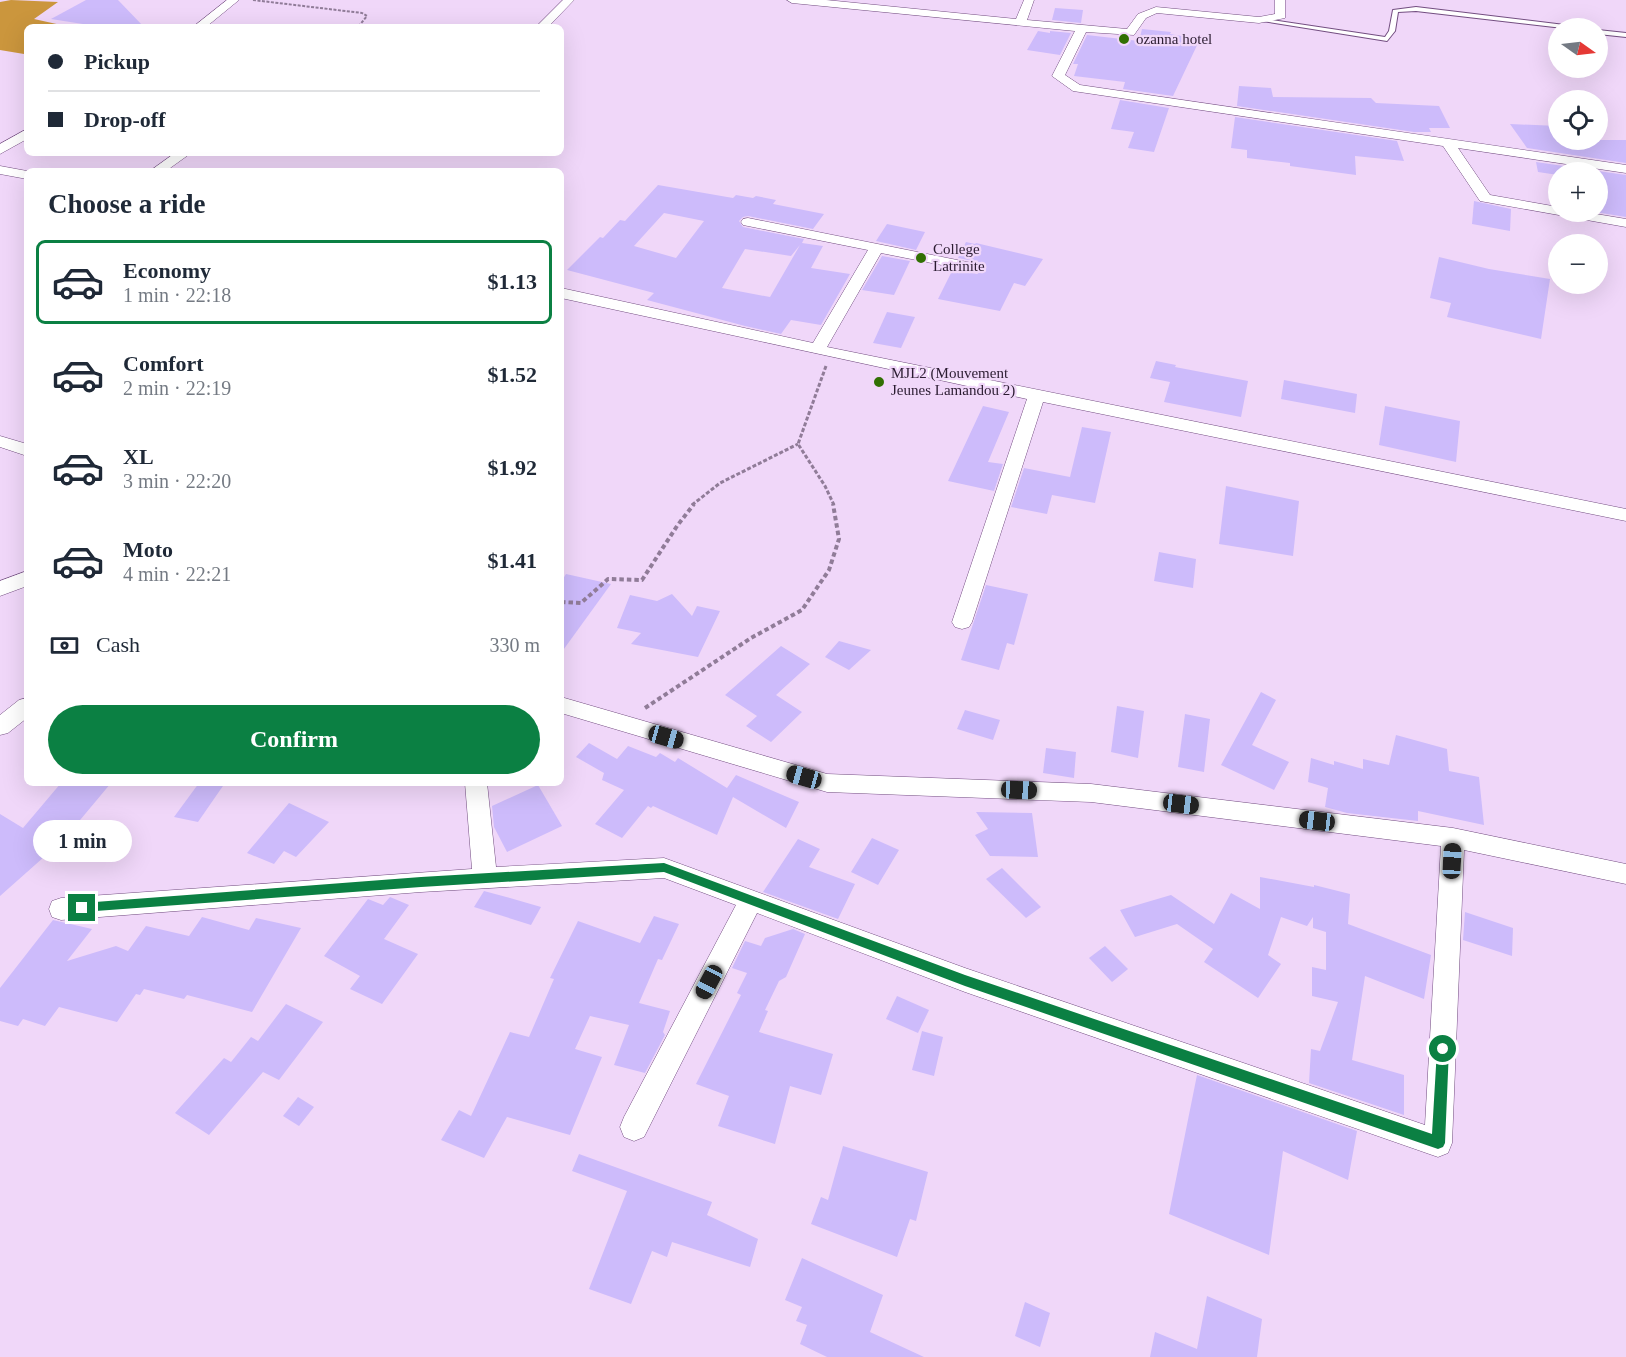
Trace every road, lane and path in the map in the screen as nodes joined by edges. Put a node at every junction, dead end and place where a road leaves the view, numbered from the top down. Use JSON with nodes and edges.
{"nodes":[{"id":1,"x":234,"y":0,"type":"edge"},
{"id":2,"x":252,"y":0,"type":"edge"},
{"id":3,"x":569,"y":0,"type":"edge"},
{"id":4,"x":792,"y":0,"type":"edge"},
{"id":5,"x":921,"y":0,"type":"edge"},
{"id":6,"x":1029,"y":0,"type":"edge"},
{"id":7,"x":1280,"y":0,"type":"edge"},
{"id":8,"x":915,"y":12,"type":"junction"},
{"id":9,"x":1259,"y":20,"type":"junction"},
{"id":10,"x":1020,"y":22,"type":"junction"},
{"id":11,"x":203,"y":24,"type":"edge"},
{"id":12,"x":360,"y":24,"type":"edge"},
{"id":13,"x":545,"y":24,"type":"edge"},
{"id":14,"x":1548,"y":25,"type":"edge"},
{"id":15,"x":1082,"y":28,"type":"junction"},
{"id":16,"x":1608,"y":33,"type":"edge"},
{"id":17,"x":1626,"y":35,"type":"edge"},
{"id":18,"x":24,"y":135,"type":"edge"},
{"id":19,"x":1448,"y":143,"type":"junction"},
{"id":20,"x":0,"y":150,"type":"edge"},
{"id":21,"x":180,"y":156,"type":"edge"},
{"id":22,"x":162,"y":168,"type":"edge"},
{"id":23,"x":1626,"y":169,"type":"edge"},
{"id":24,"x":0,"y":170,"type":"edge"},
{"id":25,"x":24,"y":174,"type":"edge"},
{"id":26,"x":24,"y":174,"type":"edge"},
{"id":27,"x":0,"y":183,"type":"edge"},
{"id":28,"x":1548,"y":209,"type":"edge"},
{"id":29,"x":1608,"y":220,"type":"edge"},
{"id":30,"x":748,"y":222,"type":"dead end"},
{"id":31,"x":1626,"y":223,"type":"edge"},
{"id":32,"x":876,"y":249,"type":"junction"},
{"id":33,"x":977,"y":268,"type":"dead end"},
{"id":34,"x":564,"y":293,"type":"edge"},
{"id":35,"x":824,"y":350,"type":"junction"},
{"id":36,"x":1037,"y":395,"type":"junction"},
{"id":37,"x":0,"y":441,"type":"edge"},
{"id":38,"x":798,"y":444,"type":"junction"},
{"id":39,"x":24,"y":449,"type":"edge"},
{"id":40,"x":1626,"y":515,"type":"edge"},
{"id":41,"x":24,"y":579,"type":"edge"},
{"id":42,"x":0,"y":589,"type":"edge"},
{"id":43,"x":564,"y":602,"type":"edge"},
{"id":44,"x":962,"y":622,"type":"dead end"},
{"id":45,"x":564,"y":706,"type":"edge"},
{"id":46,"x":24,"y":708,"type":"edge"},
{"id":47,"x":620,"y":724,"type":"junction"},
{"id":48,"x":0,"y":727,"type":"edge"},
{"id":49,"x":476,"y":786,"type":"edge"},
{"id":50,"x":1453,"y":838,"type":"junction"},
{"id":51,"x":1626,"y":873,"type":"edge"},
{"id":52,"x":485,"y":878,"type":"junction"},
{"id":53,"x":751,"y":900,"type":"junction"},
{"id":54,"x":62,"y":909,"type":"dead end"},
{"id":55,"x":634,"y":1127,"type":"dead end"}],
"edges":[{"from":1,"to":11,"type":"street"},
{"from":2,"to":12,"type":"path"},
{"from":3,"to":13,"type":"street"},
{"from":4,"to":8,"type":"street"},
{"from":5,"to":8,"type":"street"},
{"from":6,"to":10,"type":"street"},
{"from":7,"to":9,"type":"street"},
{"from":8,"to":10,"type":"street"},
{"from":9,"to":14,"type":"lane"},
{"from":9,"to":15,"type":"street"},
{"from":10,"to":15,"type":"street"},
{"from":15,"to":19,"type":"street"},
{"from":16,"to":17,"type":"lane"},
{"from":18,"to":20,"type":"street"},
{"from":19,"to":23,"type":"street"},
{"from":19,"to":28,"type":"street"},
{"from":21,"to":22,"type":"street"},
{"from":24,"to":25,"type":"street"},
{"from":26,"to":27,"type":"street"},
{"from":29,"to":31,"type":"street"},
{"from":30,"to":32,"type":"street"},
{"from":32,"to":33,"type":"street"},
{"from":32,"to":35,"type":"street"},
{"from":34,"to":35,"type":"street"},
{"from":35,"to":36,"type":"street"},
{"from":35,"to":38,"type":"path"},
{"from":36,"to":40,"type":"street"},
{"from":36,"to":44,"type":"street"},
{"from":37,"to":39,"type":"street"},
{"from":38,"to":43,"type":"path"},
{"from":38,"to":47,"type":"path"},
{"from":41,"to":42,"type":"street"},
{"from":45,"to":47,"type":"street"},
{"from":46,"to":48,"type":"street"},
{"from":47,"to":50,"type":"street"},
{"from":49,"to":52,"type":"street"},
{"from":50,"to":51,"type":"street"},
{"from":50,"to":53,"type":"street"},
{"from":52,"to":53,"type":"street"},
{"from":52,"to":54,"type":"street"},
{"from":53,"to":55,"type":"street"}]}
